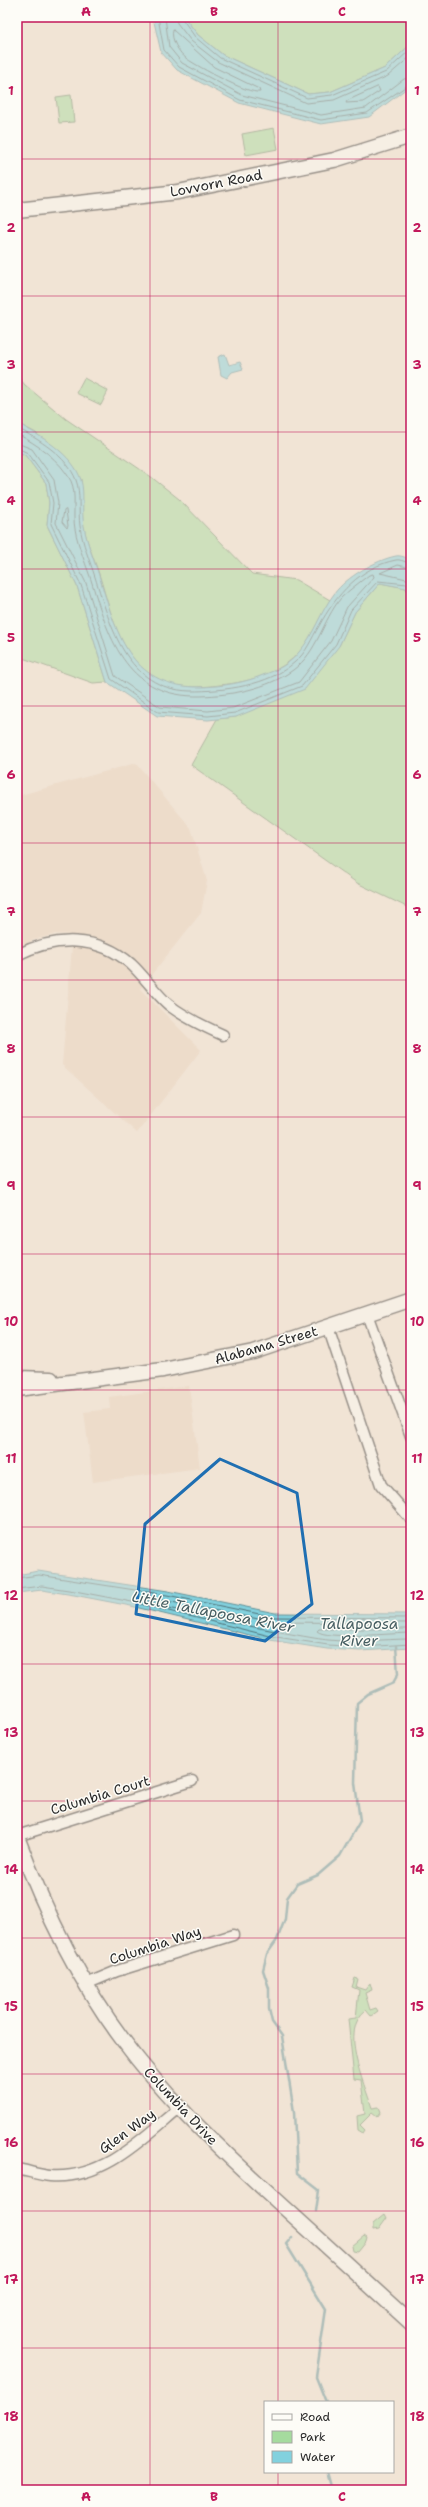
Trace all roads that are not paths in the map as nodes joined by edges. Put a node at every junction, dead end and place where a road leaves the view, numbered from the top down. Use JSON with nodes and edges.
{"nodes":[{"id":1,"x":411,"y":136,"type":"edge"},
{"id":2,"x":17,"y":210,"type":"edge"},
{"id":3,"x":17,"y":955,"type":"edge"},
{"id":4,"x":223,"y":1035,"type":"dead end"},
{"id":5,"x":411,"y":1299,"type":"edge"},
{"id":6,"x":367,"y":1314,"type":"junction"},
{"id":7,"x":328,"y":1327,"type":"junction"},
{"id":8,"x":17,"y":1378,"type":"edge"},
{"id":9,"x":69,"y":1381,"type":"junction"},
{"id":10,"x":17,"y":1389,"type":"edge"},
{"id":11,"x":411,"y":1436,"type":"edge"},
{"id":12,"x":411,"y":1519,"type":"edge"},
{"id":13,"x":192,"y":1781,"type":"dead end"},
{"id":14,"x":17,"y":1837,"type":"edge"},
{"id":15,"x":233,"y":1935,"type":"dead end"},
{"id":16,"x":86,"y":1984,"type":"junction"},
{"id":17,"x":179,"y":2108,"type":"junction"},
{"id":18,"x":17,"y":2169,"type":"edge"},
{"id":19,"x":411,"y":2323,"type":"edge"}],
"edges":[{"from":1,"to":2,"type":"main road","name":"Lovvorn Road"},
{"from":3,"to":4,"type":"street"},
{"from":5,"to":6,"type":"main road","name":"Alabama Street"},
{"from":6,"to":7,"type":"main road","name":"Alabama Street"},
{"from":6,"to":11,"type":"street"},
{"from":7,"to":9,"type":"main road","name":"Alabama Street"},
{"from":7,"to":12,"type":"street"},
{"from":8,"to":9,"type":"main road","name":"Alabama Street"},
{"from":9,"to":10,"type":"main road","name":"Alabama Street"},
{"from":13,"to":14,"type":"street","name":"Columbia Court"},
{"from":14,"to":16,"type":"main road","name":"Columbia Drive"},
{"from":15,"to":16,"type":"street","name":"Columbia Way"},
{"from":16,"to":17,"type":"main road","name":"Columbia Drive"},
{"from":17,"to":18,"type":"street","name":"Glen Way"},
{"from":17,"to":19,"type":"main road","name":"Columbia Drive"}]}
